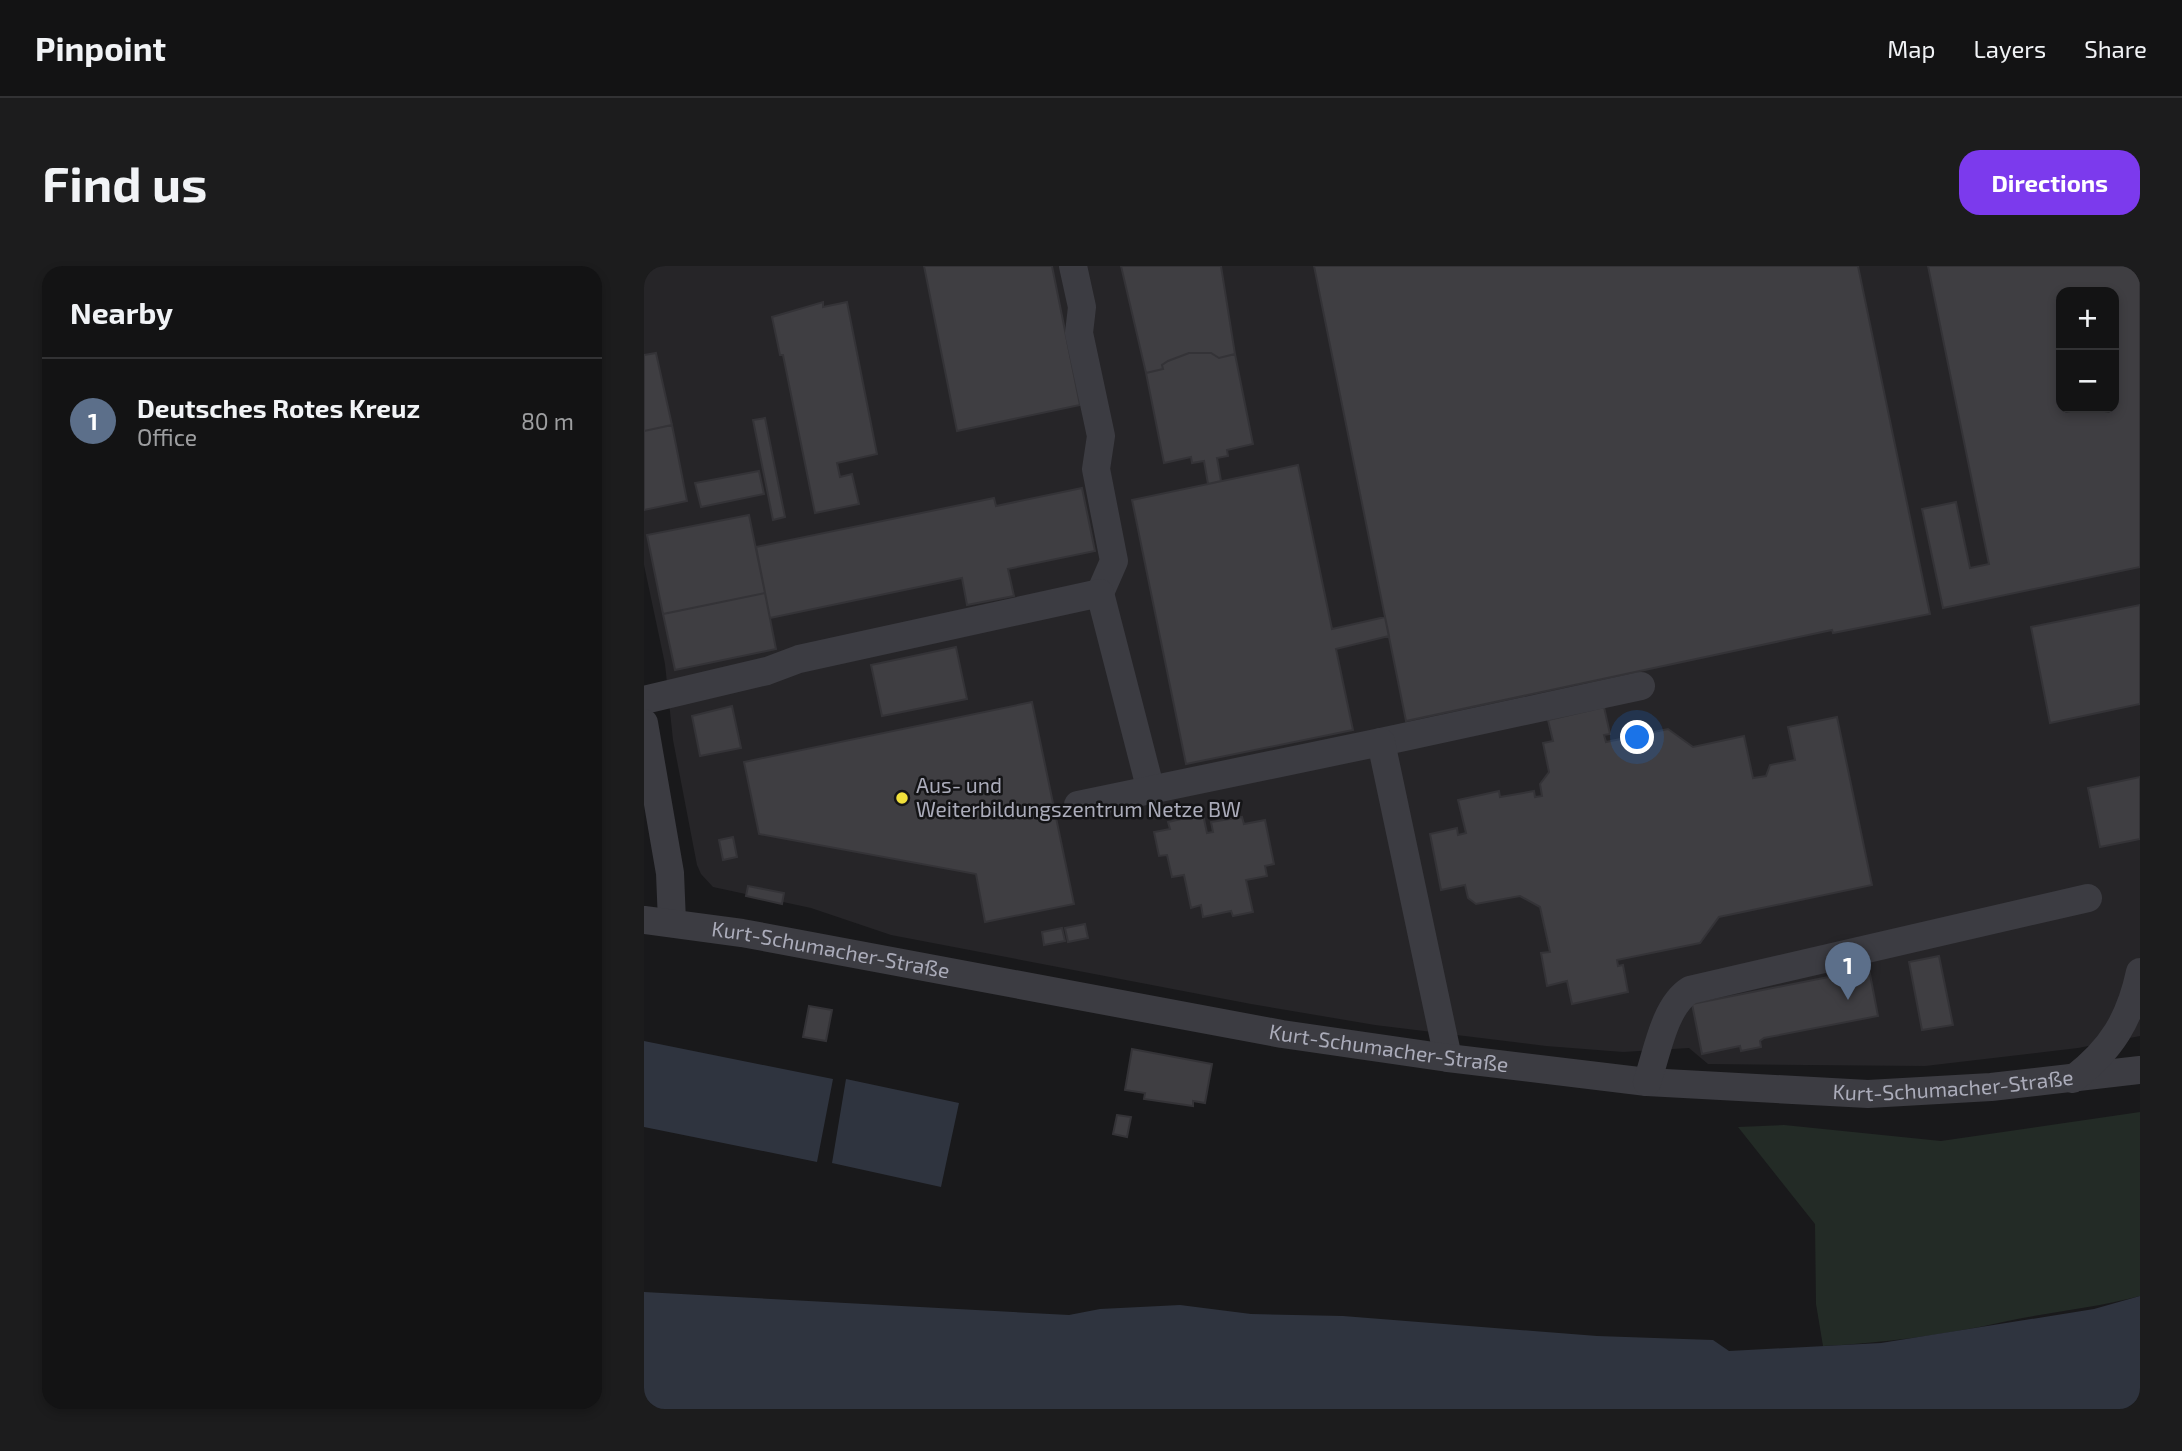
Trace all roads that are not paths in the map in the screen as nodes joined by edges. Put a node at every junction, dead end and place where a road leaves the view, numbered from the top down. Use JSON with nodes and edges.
{"nodes":[{"id":1,"x":1073,"y":266,"type":"edge"},
{"id":2,"x":1100,"y":593,"type":"junction"},
{"id":3,"x":1641,"y":686,"type":"dead end"},
{"id":4,"x":644,"y":700,"type":"edge"},
{"id":5,"x":644,"y":723,"type":"edge"},
{"id":6,"x":1381,"y":742,"type":"junction"},
{"id":7,"x":1151,"y":791,"type":"junction"},
{"id":8,"x":1078,"y":805,"type":"dead end"},
{"id":9,"x":2088,"y":898,"type":"dead end"},
{"id":10,"x":644,"y":920,"type":"edge"},
{"id":11,"x":672,"y":922,"type":"junction"},
{"id":12,"x":2140,"y":972,"type":"edge"},
{"id":13,"x":1448,"y":1058,"type":"junction"},
{"id":14,"x":2140,"y":1070,"type":"edge"},
{"id":15,"x":2073,"y":1079,"type":"junction"},
{"id":16,"x":1647,"y":1082,"type":"junction"}],
"edges":[{"from":1,"to":2,"type":"street"},
{"from":2,"to":4,"type":"street"},
{"from":2,"to":7,"type":"street"},
{"from":3,"to":6,"type":"street"},
{"from":5,"to":11,"type":"street"},
{"from":6,"to":7,"type":"street"},
{"from":6,"to":13,"type":"street"},
{"from":7,"to":8,"type":"street"},
{"from":9,"to":16,"type":"street"},
{"from":10,"to":11,"type":"street","name":"Kurt-Schumacher-Straße"},
{"from":11,"to":13,"type":"street","name":"Kurt-Schumacher-Straße"},
{"from":12,"to":15,"type":"street"},
{"from":13,"to":16,"type":"street","name":"Kurt-Schumacher-Straße"},
{"from":14,"to":15,"type":"street","name":"Kurt-Schumacher-Straße"},
{"from":15,"to":16,"type":"street","name":"Kurt-Schumacher-Straße"}]}
